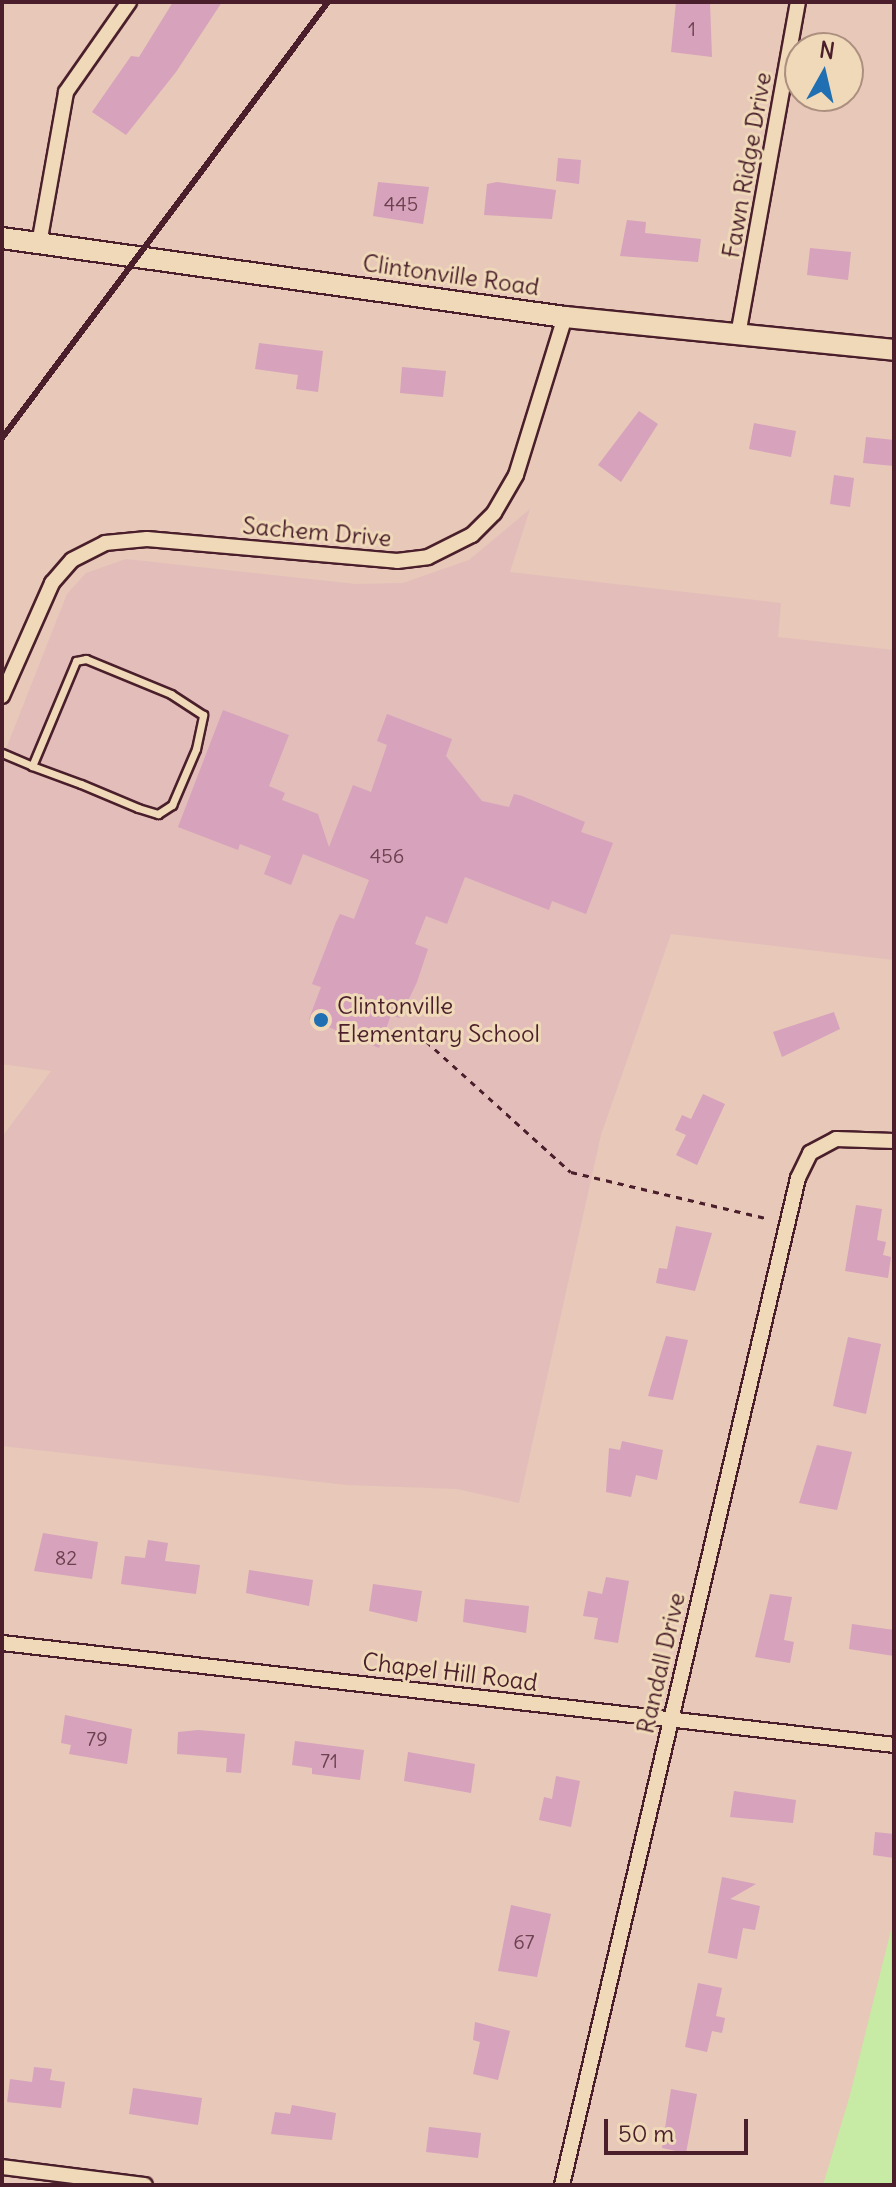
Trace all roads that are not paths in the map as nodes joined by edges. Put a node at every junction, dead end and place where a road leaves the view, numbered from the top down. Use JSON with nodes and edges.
{"nodes":[{"id":1,"x":129,"y":2,"type":"edge"},
{"id":2,"x":798,"y":2,"type":"edge"},
{"id":3,"x":2,"y":238,"type":"edge"},
{"id":4,"x":39,"y":244,"type":"junction"},
{"id":5,"x":565,"y":317,"type":"junction"},
{"id":6,"x":738,"y":335,"type":"junction"},
{"id":7,"x":894,"y":350,"type":"edge"},
{"id":8,"x":2,"y":696,"type":"edge"},
{"id":9,"x":2,"y":753,"type":"edge"},
{"id":10,"x":32,"y":766,"type":"junction"},
{"id":11,"x":894,"y":1141,"type":"edge"},
{"id":12,"x":2,"y":1643,"type":"edge"},
{"id":13,"x":670,"y":1720,"type":"junction"},
{"id":14,"x":894,"y":1745,"type":"edge"},
{"id":15,"x":2,"y":2167,"type":"edge"},
{"id":16,"x":145,"y":2185,"type":"edge"},
{"id":17,"x":562,"y":2185,"type":"edge"}],
"edges":[{"from":1,"to":4,"type":"street"},
{"from":2,"to":6,"type":"street","name":"Fawn Ridge Drive"},
{"from":3,"to":4,"type":"main road","name":"Clintonville Road"},
{"from":4,"to":5,"type":"main road","name":"Clintonville Road"},
{"from":5,"to":6,"type":"main road","name":"Clintonville Road"},
{"from":5,"to":8,"type":"street","name":"Sachem Drive"},
{"from":6,"to":7,"type":"main road","name":"Clintonville Road"},
{"from":9,"to":10,"type":"lane"},
{"from":10,"to":10,"type":"lane"},
{"from":11,"to":13,"type":"street","name":"Randall Drive"},
{"from":12,"to":13,"type":"street","name":"Chapel Hill Road"},
{"from":13,"to":14,"type":"street","name":"Chapel Hill Road"},
{"from":13,"to":17,"type":"street","name":"Randall Drive"},
{"from":15,"to":16,"type":"street"}]}
